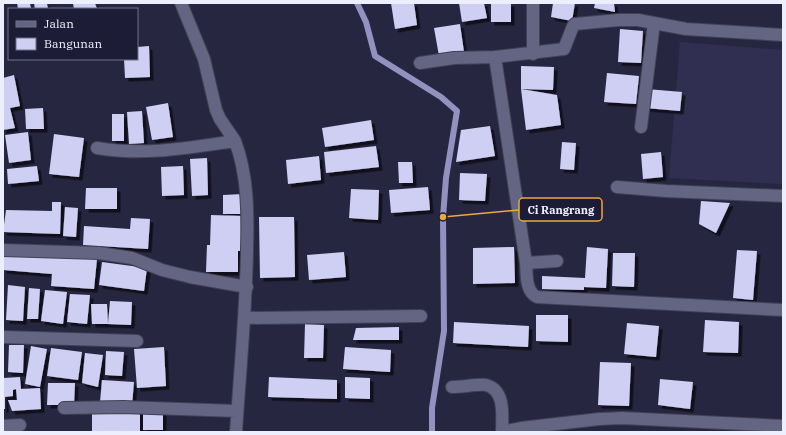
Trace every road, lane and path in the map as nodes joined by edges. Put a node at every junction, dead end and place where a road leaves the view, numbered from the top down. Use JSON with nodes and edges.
{"nodes":[{"id":1,"x":182,"y":3,"type":"edge"},
{"id":2,"x":533,"y":3,"type":"edge"},
{"id":3,"x":654,"y":23,"type":"junction"},
{"id":4,"x":783,"y":35,"type":"edge"},
{"id":5,"x":533,"y":54,"type":"junction"},
{"id":6,"x":495,"y":57,"type":"junction"},
{"id":7,"x":420,"y":63,"type":"dead end"},
{"id":8,"x":640,"y":127,"type":"dead end"},
{"id":9,"x":235,"y":141,"type":"junction"},
{"id":10,"x":97,"y":148,"type":"dead end"},
{"id":11,"x":617,"y":187,"type":"dead end"},
{"id":12,"x":783,"y":196,"type":"edge"},
{"id":13,"x":3,"y":250,"type":"edge"},
{"id":14,"x":557,"y":261,"type":"dead end"},
{"id":15,"x":526,"y":263,"type":"junction"},
{"id":16,"x":247,"y":287,"type":"junction"},
{"id":17,"x":783,"y":310,"type":"edge"},
{"id":18,"x":421,"y":316,"type":"dead end"},
{"id":19,"x":244,"y":318,"type":"junction"},
{"id":20,"x":3,"y":337,"type":"edge"},
{"id":21,"x":137,"y":341,"type":"dead end"},
{"id":22,"x":452,"y":387,"type":"dead end"},
{"id":23,"x":64,"y":408,"type":"dead end"},
{"id":24,"x":237,"y":411,"type":"junction"},
{"id":25,"x":20,"y":425,"type":"dead end"},
{"id":26,"x":3,"y":426,"type":"edge"},
{"id":27,"x":783,"y":426,"type":"edge"},
{"id":28,"x":572,"y":427,"type":"edge"},
{"id":29,"x":236,"y":432,"type":"edge"},
{"id":30,"x":502,"y":432,"type":"edge"}],
"edges":[{"from":1,"to":9,"type":"street"},
{"from":2,"to":5,"type":"street"},
{"from":3,"to":4,"type":"street"},
{"from":3,"to":5,"type":"street"},
{"from":3,"to":8,"type":"street"},
{"from":5,"to":6,"type":"street"},
{"from":6,"to":7,"type":"street"},
{"from":6,"to":15,"type":"street"},
{"from":9,"to":10,"type":"street"},
{"from":9,"to":16,"type":"street"},
{"from":11,"to":12,"type":"street"},
{"from":13,"to":16,"type":"street"},
{"from":14,"to":15,"type":"street"},
{"from":15,"to":17,"type":"street"},
{"from":16,"to":19,"type":"street"},
{"from":18,"to":19,"type":"street"},
{"from":19,"to":24,"type":"street"},
{"from":20,"to":21,"type":"street"},
{"from":22,"to":30,"type":"street"},
{"from":23,"to":24,"type":"street"},
{"from":24,"to":29,"type":"street"},
{"from":25,"to":26,"type":"street"},
{"from":27,"to":28,"type":"street"},
{"from":28,"to":30,"type":"street"}]}
